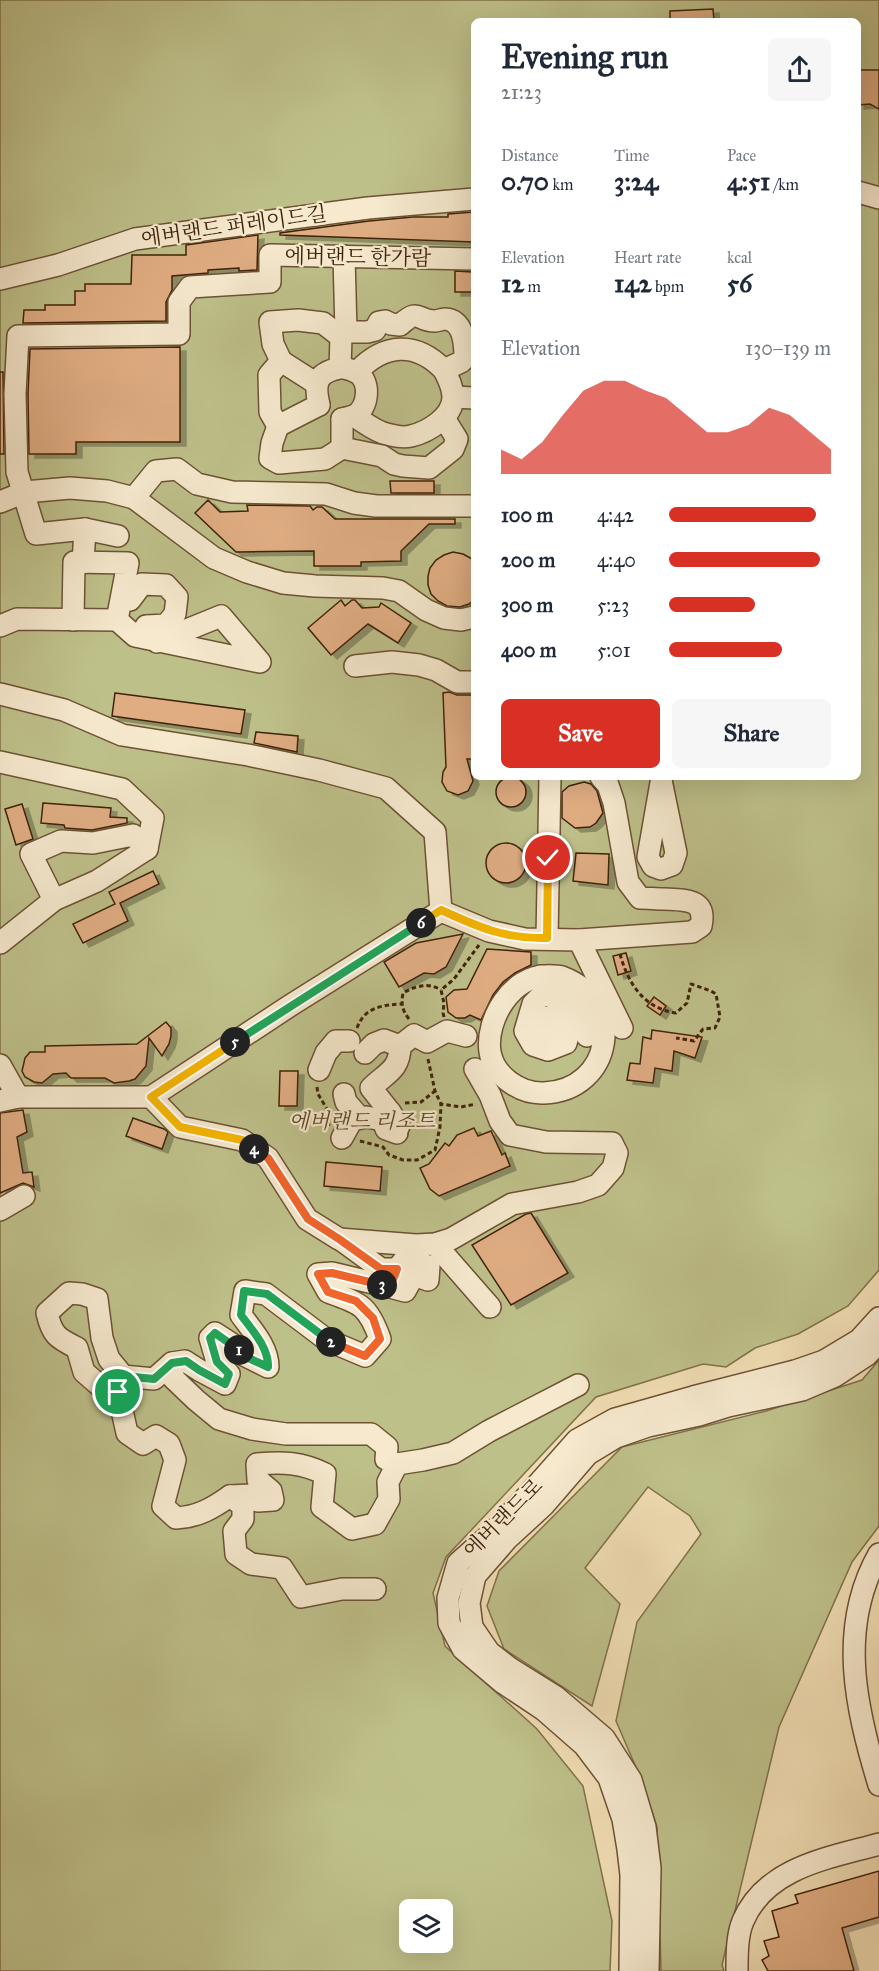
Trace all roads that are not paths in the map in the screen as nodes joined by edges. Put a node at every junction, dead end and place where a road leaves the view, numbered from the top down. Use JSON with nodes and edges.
{"nodes":[{"id":1,"x":861,"y":193,"type":"edge"},
{"id":2,"x":879,"y":198,"type":"edge"},
{"id":3,"x":471,"y":199,"type":"edge"},
{"id":4,"x":344,"y":256,"type":"junction"},
{"id":5,"x":471,"y":259,"type":"edge"},
{"id":6,"x":0,"y":279,"type":"edge"},
{"id":7,"x":343,"y":335,"type":"junction"},
{"id":8,"x":282,"y":361,"type":"junction"},
{"id":9,"x":349,"y":370,"type":"junction"},
{"id":10,"x":444,"y":370,"type":"junction"},
{"id":11,"x":316,"y":384,"type":"junction"},
{"id":12,"x":464,"y":398,"type":"edge"},
{"id":13,"x":319,"y":405,"type":"junction"},
{"id":14,"x":348,"y":417,"type":"junction"},
{"id":15,"x":444,"y":418,"type":"junction"},
{"id":16,"x":278,"y":426,"type":"junction"},
{"id":17,"x":334,"y":454,"type":"junction"},
{"id":18,"x":326,"y":494,"type":"junction"},
{"id":19,"x":134,"y":498,"type":"junction"},
{"id":20,"x":0,"y":502,"type":"edge"},
{"id":21,"x":27,"y":502,"type":"junction"},
{"id":22,"x":471,"y":506,"type":"edge"},
{"id":23,"x":85,"y":529,"type":"junction"},
{"id":24,"x":118,"y":536,"type":"dead end"},
{"id":25,"x":83,"y":563,"type":"junction"},
{"id":26,"x":122,"y":611,"type":"junction"},
{"id":27,"x":471,"y":618,"type":"edge"},
{"id":28,"x":73,"y":620,"type":"junction"},
{"id":29,"x":0,"y":626,"type":"edge"},
{"id":30,"x":158,"y":642,"type":"dead end"},
{"id":31,"x":355,"y":666,"type":"dead end"},
{"id":32,"x":471,"y":682,"type":"edge"},
{"id":33,"x":0,"y":694,"type":"edge"},
{"id":34,"x":0,"y":762,"type":"edge"},
{"id":35,"x":550,"y":780,"type":"edge"},
{"id":36,"x":604,"y":780,"type":"edge"},
{"id":37,"x":147,"y":849,"type":"junction"},
{"id":38,"x":54,"y":900,"type":"junction"},
{"id":39,"x":441,"y":910,"type":"junction"},
{"id":40,"x":547,"y":938,"type":"junction"},
{"id":41,"x":579,"y":940,"type":"junction"},
{"id":42,"x":0,"y":943,"type":"edge"},
{"id":43,"x":586,"y":999,"type":"junction"},
{"id":44,"x":622,"y":1028,"type":"dead end"},
{"id":45,"x":466,"y":1036,"type":"dead end"},
{"id":46,"x":587,"y":1036,"type":"junction"},
{"id":47,"x":400,"y":1046,"type":"junction"},
{"id":48,"x":551,"y":1062,"type":"dead end"},
{"id":49,"x":0,"y":1065,"type":"edge"},
{"id":50,"x":475,"y":1069,"type":"dead end"},
{"id":51,"x":319,"y":1070,"type":"dead end"},
{"id":52,"x":344,"y":1094,"type":"dead end"},
{"id":53,"x":151,"y":1097,"type":"junction"},
{"id":54,"x":9,"y":1099,"type":"edge"},
{"id":55,"x":359,"y":1117,"type":"junction"},
{"id":56,"x":342,"y":1138,"type":"dead end"},
{"id":57,"x":24,"y":1196,"type":"dead end"},
{"id":58,"x":0,"y":1210,"type":"edge"},
{"id":59,"x":339,"y":1239,"type":"junction"},
{"id":60,"x":435,"y":1244,"type":"junction"},
{"id":61,"x":490,"y":1307,"type":"dead end"},
{"id":62,"x":879,"y":1317,"type":"edge"},
{"id":63,"x":102,"y":1338,"type":"junction"},
{"id":64,"x":879,"y":1342,"type":"edge"},
{"id":65,"x":77,"y":1348,"type":"junction"},
{"id":66,"x":172,"y":1363,"type":"junction"},
{"id":67,"x":120,"y":1384,"type":"junction"},
{"id":68,"x":578,"y":1385,"type":"dead end"},
{"id":69,"x":397,"y":1464,"type":"junction"},
{"id":70,"x":231,"y":1496,"type":"junction"},
{"id":71,"x":879,"y":1554,"type":"edge"},
{"id":72,"x":375,"y":1588,"type":"dead end"},
{"id":73,"x":879,"y":1785,"type":"edge"},
{"id":74,"x":879,"y":1844,"type":"edge"},
{"id":75,"x":630,"y":1971,"type":"edge"},
{"id":76,"x":648,"y":1971,"type":"edge"},
{"id":77,"x":737,"y":1971,"type":"edge"}],
"edges":[{"from":1,"to":2,"type":"street"},
{"from":3,"to":6,"type":"street","name":"에버랜드 퍼레이드길"},
{"from":4,"to":5,"type":"street","name":"에버랜드 한가람"},
{"from":4,"to":7,"type":"street"},
{"from":4,"to":21,"type":"street","name":"에버랜드 한가람"},
{"from":7,"to":8,"type":"street"},
{"from":7,"to":9,"type":"street"},
{"from":7,"to":10,"type":"street"},
{"from":8,"to":11,"type":"street"},
{"from":8,"to":16,"type":"street"},
{"from":9,"to":10,"type":"street"},
{"from":9,"to":11,"type":"street"},
{"from":9,"to":14,"type":"street"},
{"from":10,"to":12,"type":"street"},
{"from":11,"to":13,"type":"street"},
{"from":12,"to":15,"type":"street"},
{"from":13,"to":14,"type":"street"},
{"from":13,"to":16,"type":"street"},
{"from":14,"to":15,"type":"street"},
{"from":14,"to":17,"type":"street"},
{"from":15,"to":17,"type":"street"},
{"from":16,"to":17,"type":"street"},
{"from":17,"to":18,"type":"street"},
{"from":18,"to":19,"type":"street"},
{"from":18,"to":22,"type":"street"},
{"from":19,"to":21,"type":"street"},
{"from":19,"to":27,"type":"street"},
{"from":20,"to":21,"type":"street"},
{"from":21,"to":23,"type":"street"},
{"from":23,"to":24,"type":"street"},
{"from":23,"to":25,"type":"street"},
{"from":25,"to":26,"type":"street"},
{"from":25,"to":28,"type":"street"},
{"from":26,"to":28,"type":"street"},
{"from":26,"to":30,"type":"street"},
{"from":28,"to":29,"type":"street"},
{"from":31,"to":32,"type":"street"},
{"from":33,"to":39,"type":"street"},
{"from":34,"to":37,"type":"street"},
{"from":35,"to":40,"type":"street"},
{"from":36,"to":41,"type":"street"},
{"from":37,"to":38,"type":"street"},
{"from":37,"to":38,"type":"street"},
{"from":38,"to":42,"type":"street"},
{"from":39,"to":40,"type":"street"},
{"from":39,"to":53,"type":"street"},
{"from":40,"to":41,"type":"street"},
{"from":41,"to":44,"type":"street"},
{"from":43,"to":43,"type":"street"},
{"from":43,"to":46,"type":"street"},
{"from":43,"to":46,"type":"street"},
{"from":45,"to":47,"type":"street"},
{"from":46,"to":48,"type":"street"},
{"from":47,"to":51,"type":"street"},
{"from":47,"to":55,"type":"street"},
{"from":49,"to":54,"type":"street"},
{"from":50,"to":60,"type":"street"},
{"from":52,"to":55,"type":"street"},
{"from":53,"to":54,"type":"street"},
{"from":53,"to":59,"type":"street"},
{"from":55,"to":56,"type":"street"},
{"from":57,"to":58,"type":"street"},
{"from":59,"to":60,"type":"street"},
{"from":59,"to":66,"type":"street"},
{"from":60,"to":61,"type":"street"},
{"from":62,"to":75,"type":"street","name":"에버랜드로"},
{"from":63,"to":65,"type":"street"},
{"from":63,"to":65,"type":"street"},
{"from":63,"to":67,"type":"street"},
{"from":64,"to":76,"type":"street","name":"에버랜드로"},
{"from":65,"to":67,"type":"street"},
{"from":66,"to":67,"type":"street"},
{"from":66,"to":69,"type":"street"},
{"from":67,"to":70,"type":"street"},
{"from":68,"to":69,"type":"street"},
{"from":69,"to":70,"type":"street"},
{"from":70,"to":72,"type":"street"},
{"from":71,"to":73,"type":"street"},
{"from":74,"to":77,"type":"street"}]}
